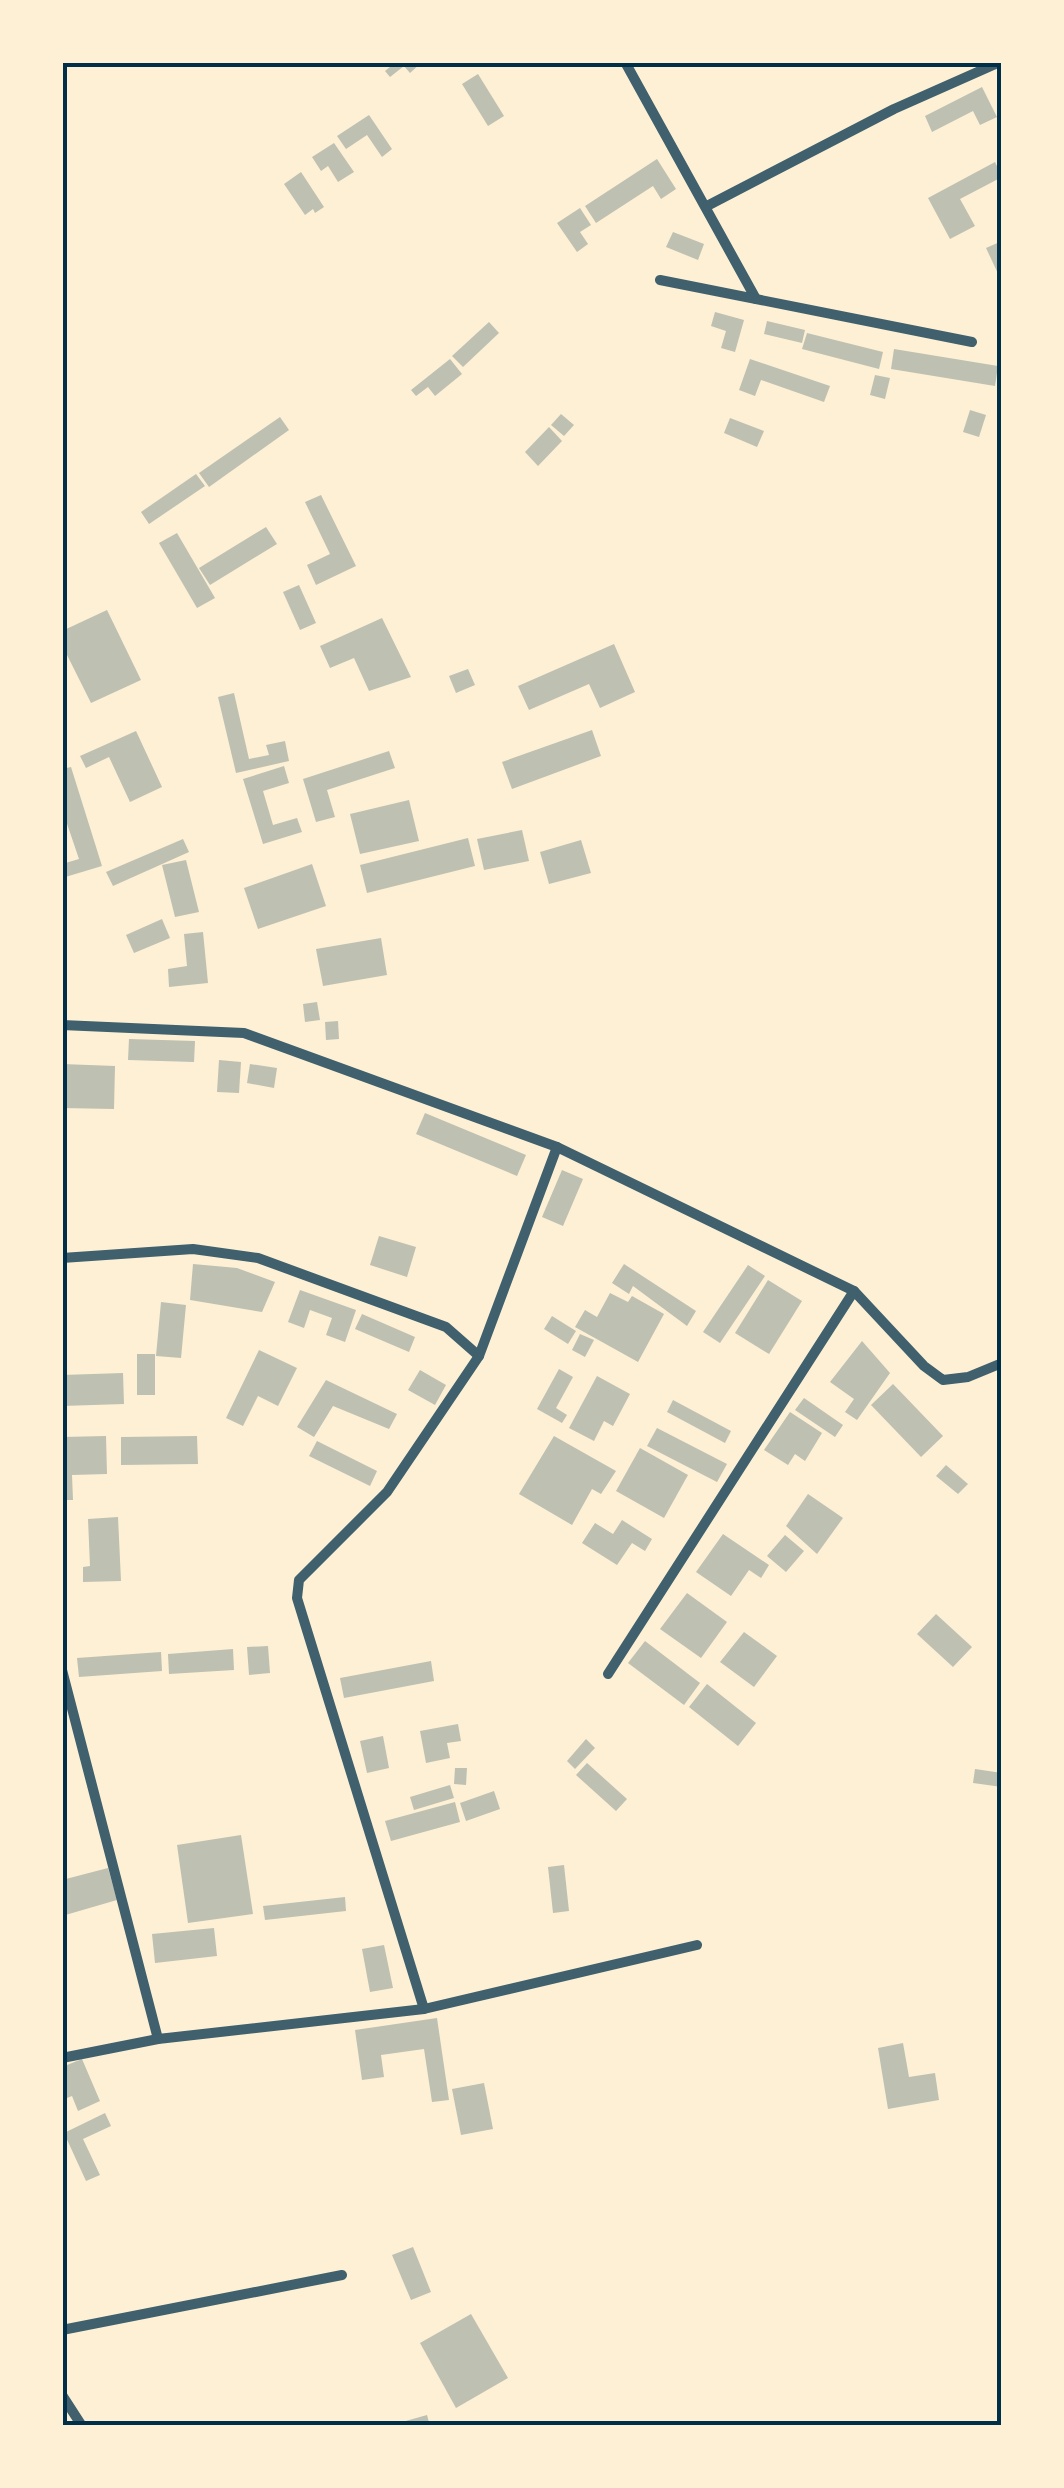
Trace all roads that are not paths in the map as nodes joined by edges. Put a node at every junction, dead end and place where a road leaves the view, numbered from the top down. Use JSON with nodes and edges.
{"nodes":[{"id":1,"x":625,"y":62,"type":"edge"},
{"id":2,"x":1000,"y":62,"type":"edge"},
{"id":3,"x":707,"y":206,"type":"junction"},
{"id":4,"x":660,"y":280,"type":"dead end"},
{"id":5,"x":756,"y":299,"type":"junction"},
{"id":6,"x":972,"y":342,"type":"dead end"},
{"id":7,"x":62,"y":1025,"type":"edge"},
{"id":8,"x":557,"y":1147,"type":"junction"},
{"id":9,"x":62,"y":1258,"type":"edge"},
{"id":10,"x":854,"y":1291,"type":"junction"},
{"id":11,"x":479,"y":1356,"type":"junction"},
{"id":12,"x":1002,"y":1363,"type":"edge"},
{"id":13,"x":62,"y":1670,"type":"edge"},
{"id":14,"x":608,"y":1674,"type":"dead end"},
{"id":15,"x":697,"y":1945,"type":"dead end"},
{"id":16,"x":424,"y":2009,"type":"junction"},
{"id":17,"x":158,"y":2039,"type":"junction"},
{"id":18,"x":62,"y":2058,"type":"edge"},
{"id":19,"x":342,"y":2274,"type":"dead end"},
{"id":20,"x":62,"y":2330,"type":"edge"},
{"id":21,"x":62,"y":2395,"type":"edge"},
{"id":22,"x":82,"y":2426,"type":"edge"}],
"edges":[{"from":1,"to":3,"type":"street"},
{"from":2,"to":3,"type":"street"},
{"from":3,"to":5,"type":"street"},
{"from":4,"to":5,"type":"street"},
{"from":5,"to":6,"type":"street"},
{"from":7,"to":8,"type":"street"},
{"from":8,"to":10,"type":"street"},
{"from":8,"to":11,"type":"street"},
{"from":9,"to":11,"type":"street"},
{"from":10,"to":12,"type":"street"},
{"from":10,"to":14,"type":"street"},
{"from":11,"to":16,"type":"street"},
{"from":13,"to":17,"type":"street"},
{"from":15,"to":16,"type":"street"},
{"from":16,"to":17,"type":"street"},
{"from":17,"to":18,"type":"street"},
{"from":19,"to":20,"type":"street"},
{"from":21,"to":22,"type":"street"}]}
